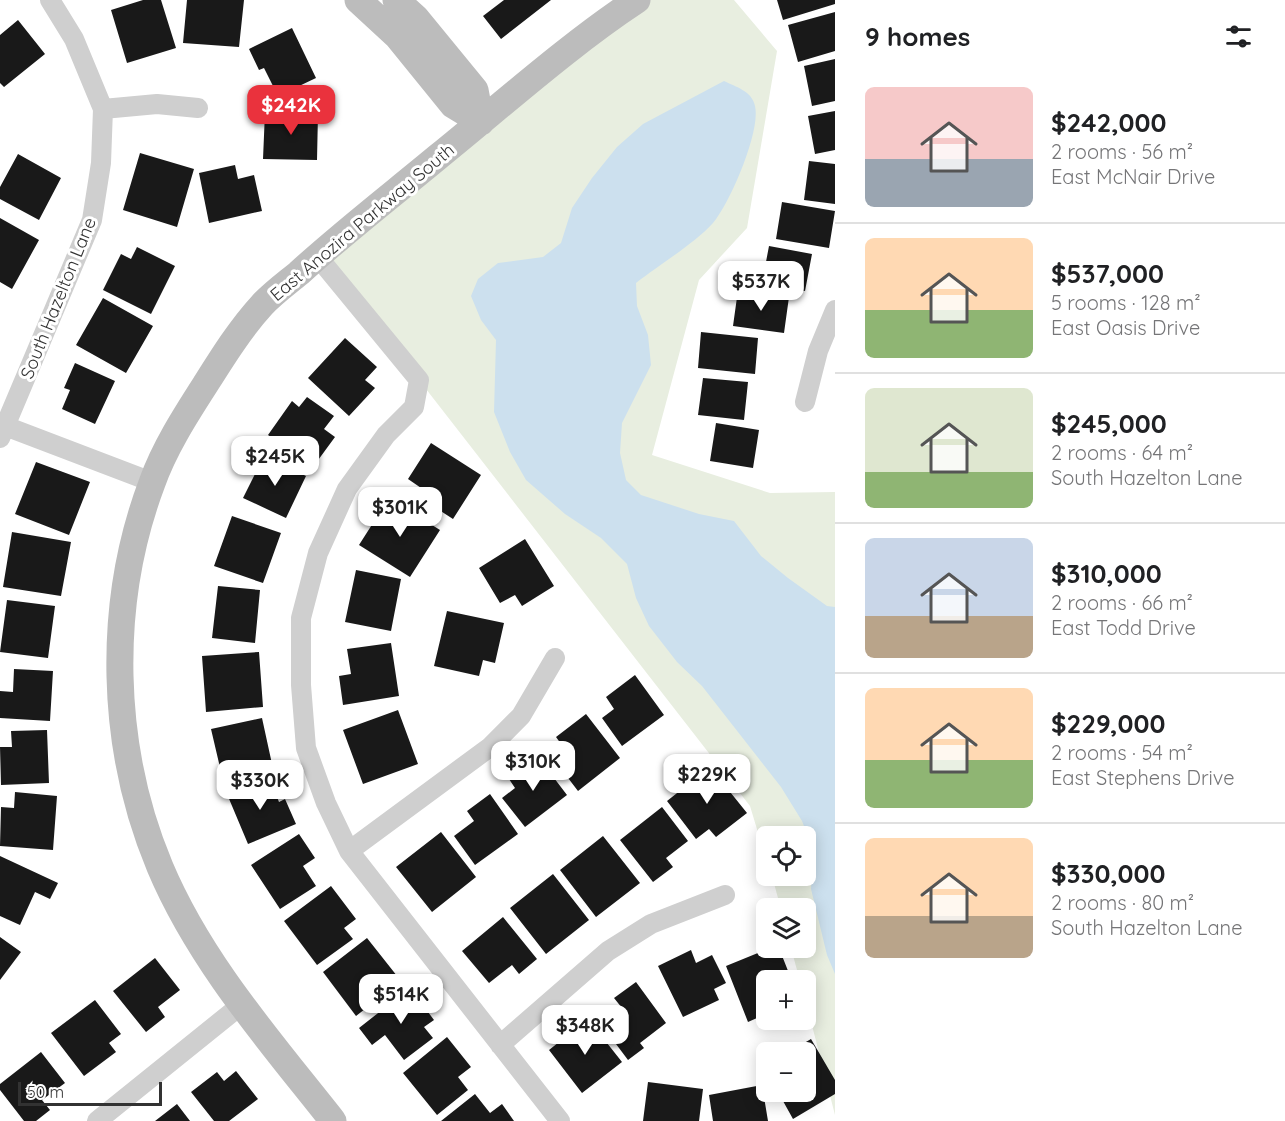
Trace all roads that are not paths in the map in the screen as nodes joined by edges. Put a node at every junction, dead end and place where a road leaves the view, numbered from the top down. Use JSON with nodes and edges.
{"nodes":[{"id":1,"x":50,"y":0,"type":"edge"},
{"id":2,"x":358,"y":0,"type":"edge"},
{"id":3,"x":396,"y":0,"type":"edge"},
{"id":4,"x":620,"y":4,"type":"edge"},
{"id":5,"x":198,"y":108,"type":"dead end"},
{"id":6,"x":103,"y":110,"type":"junction"},
{"id":7,"x":481,"y":122,"type":"junction"},
{"id":8,"x":317,"y":256,"type":"junction"},
{"id":9,"x":835,"y":310,"type":"edge"},
{"id":10,"x":805,"y":402,"type":"dead end"},
{"id":11,"x":1,"y":429,"type":"edge"},
{"id":12,"x":152,"y":482,"type":"junction"},
{"id":13,"x":555,"y":658,"type":"dead end"},
{"id":14,"x":349,"y":851,"type":"junction"},
{"id":15,"x":725,"y":895,"type":"dead end"},
{"id":16,"x":241,"y":1005,"type":"junction"},
{"id":17,"x":500,"y":1045,"type":"junction"},
{"id":18,"x":97,"y":1121,"type":"edge"},
{"id":19,"x":333,"y":1121,"type":"edge"},
{"id":20,"x":560,"y":1121,"type":"edge"}],
"edges":[{"from":1,"to":6,"type":"street","name":"South Hazelton Lane"},
{"from":2,"to":7,"type":"street"},
{"from":3,"to":7,"type":"street"},
{"from":4,"to":7,"type":"street","name":"East Anozira Parkway South"},
{"from":5,"to":6,"type":"street"},
{"from":6,"to":11,"type":"street","name":"South Hazelton Lane"},
{"from":7,"to":8,"type":"street","name":"East Anozira Parkway South"},
{"from":8,"to":12,"type":"street","name":"East Anozira Parkway South"},
{"from":8,"to":14,"type":"street"},
{"from":9,"to":10,"type":"street"},
{"from":11,"to":12,"type":"street"},
{"from":12,"to":16,"type":"street","name":"East Anozira Parkway South"},
{"from":13,"to":14,"type":"street"},
{"from":14,"to":17,"type":"street"},
{"from":15,"to":17,"type":"street"},
{"from":16,"to":18,"type":"street"},
{"from":16,"to":19,"type":"street","name":"East Anozira Parkway South"},
{"from":17,"to":20,"type":"street"}]}
